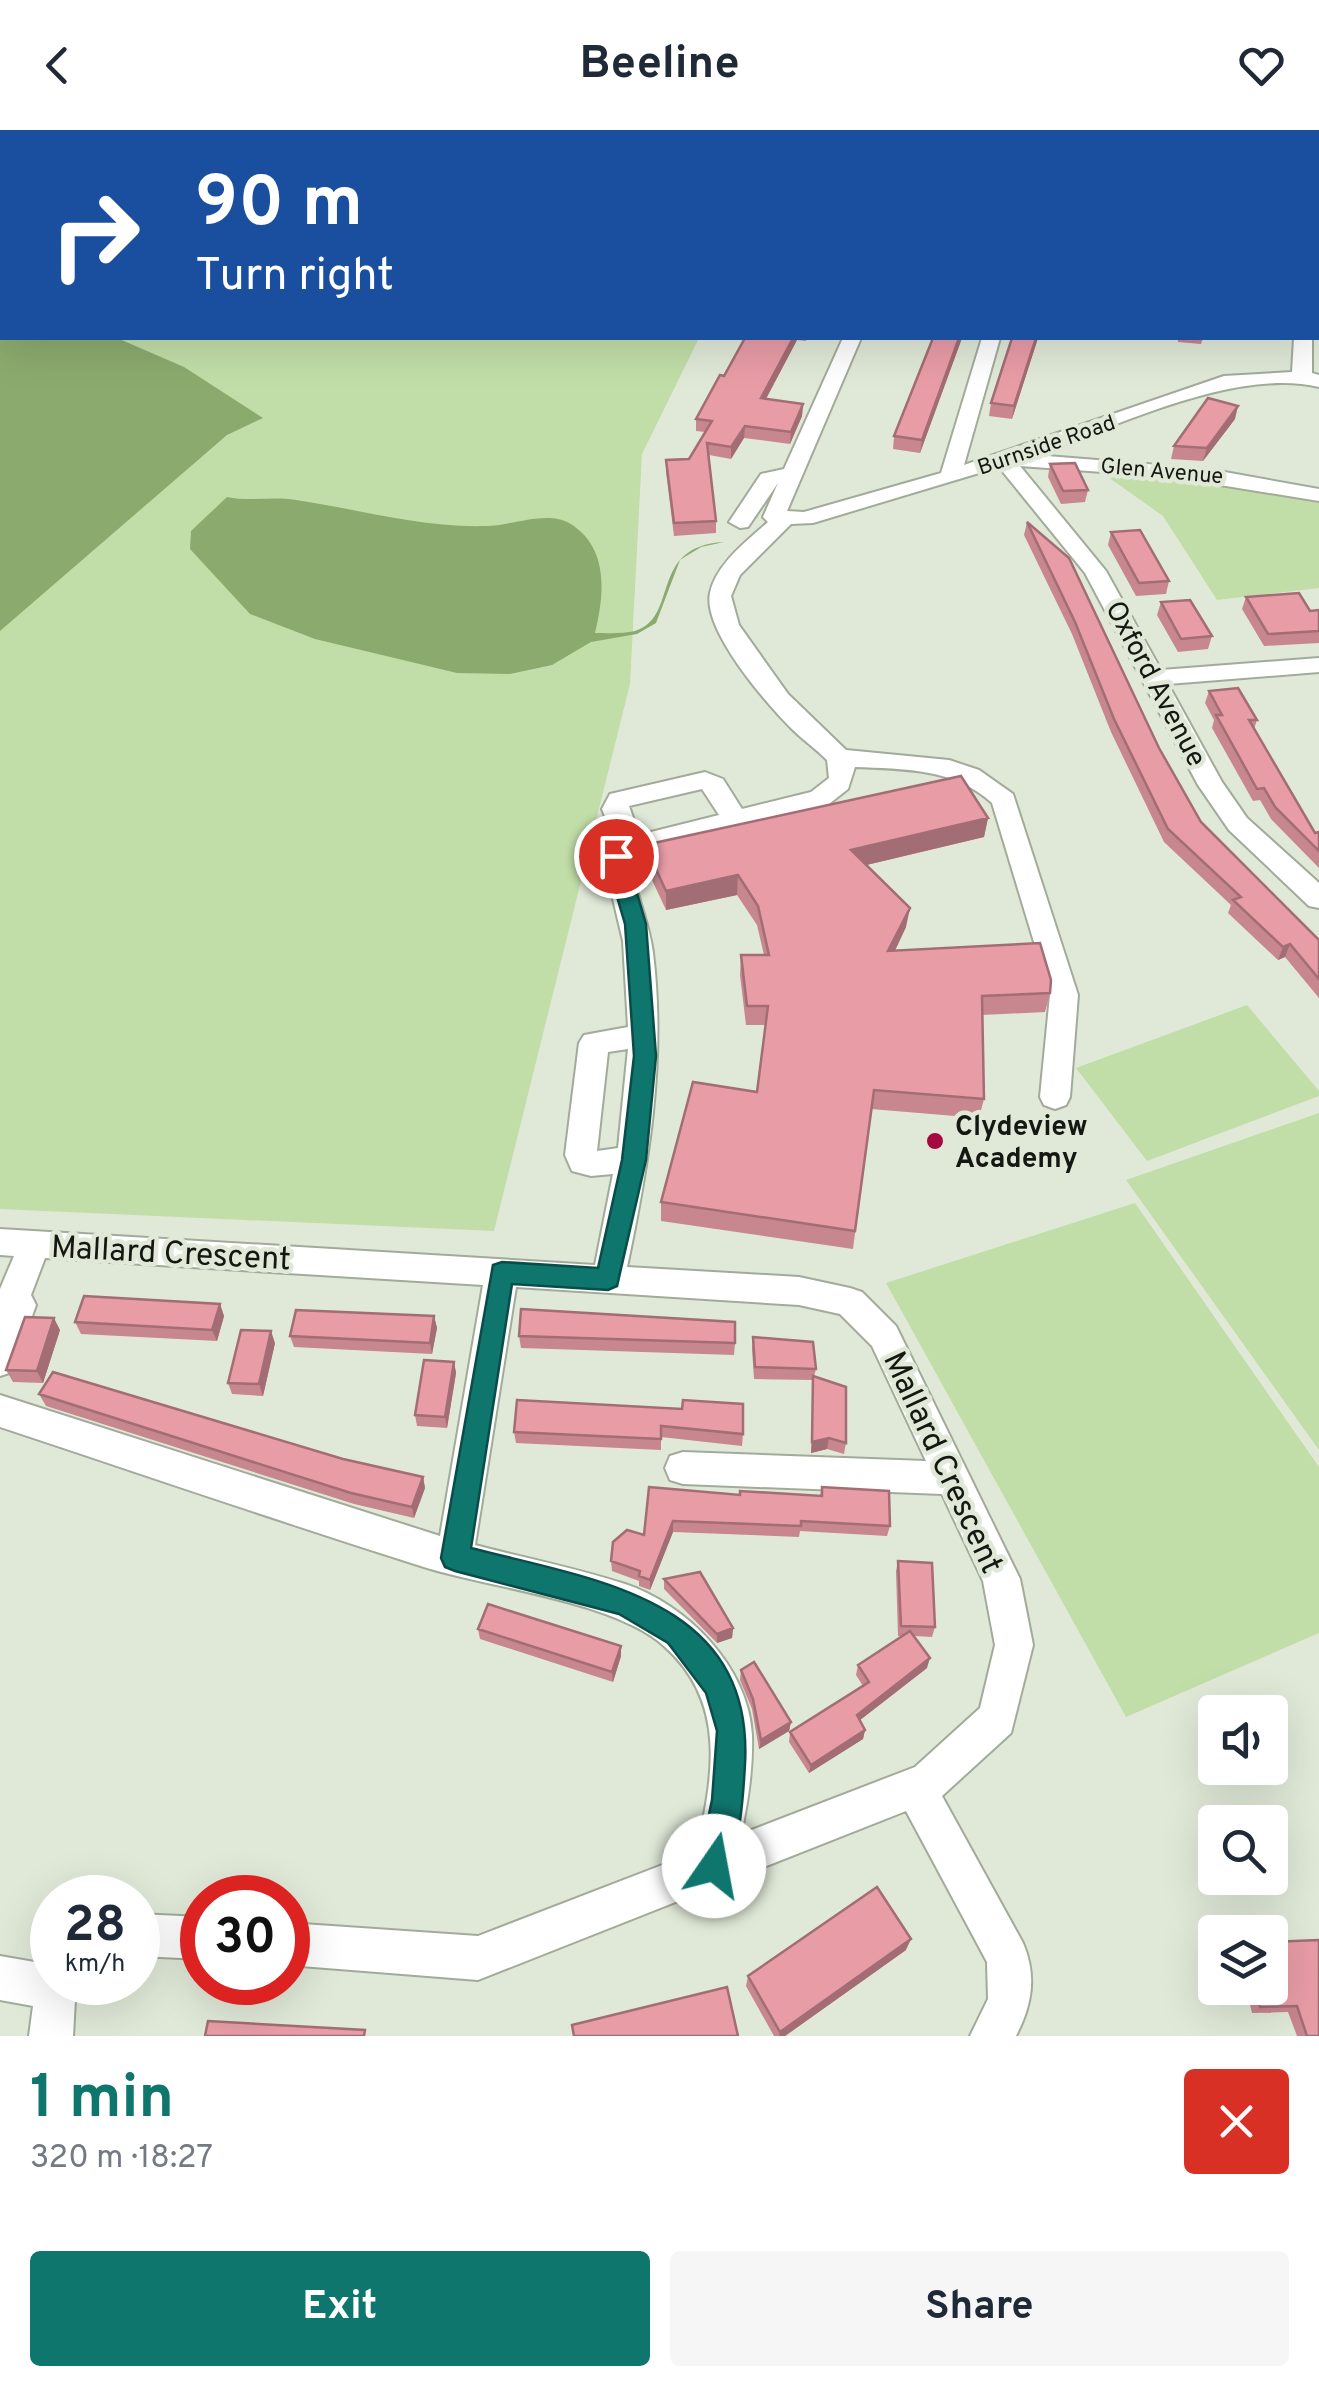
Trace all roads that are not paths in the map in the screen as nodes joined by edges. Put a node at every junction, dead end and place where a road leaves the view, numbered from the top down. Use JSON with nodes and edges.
{"nodes":[{"id":1,"x":851,"y":340,"type":"edge"},
{"id":2,"x":991,"y":340,"type":"edge"},
{"id":3,"x":1301,"y":340,"type":"edge"},
{"id":4,"x":1310,"y":379,"type":"edge"},
{"id":5,"x":1003,"y":460,"type":"junction"},
{"id":6,"x":792,"y":474,"type":"junction"},
{"id":7,"x":950,"y":477,"type":"junction"},
{"id":8,"x":1319,"y":495,"type":"edge"},
{"id":9,"x":779,"y":518,"type":"junction"},
{"id":10,"x":740,"y":522,"type":"dead end"},
{"id":11,"x":1319,"y":665,"type":"edge"},
{"id":12,"x":1154,"y":678,"type":"junction"},
{"id":13,"x":838,"y":758,"type":"junction"},
{"id":14,"x":734,"y":818,"type":"junction"},
{"id":15,"x":629,"y":844,"type":"junction"},
{"id":16,"x":1319,"y":899,"type":"edge"},
{"id":17,"x":644,"y":1034,"type":"junction"},
{"id":18,"x":1055,"y":1097,"type":"dead end"},
{"id":19,"x":634,"y":1160,"type":"junction"},
{"id":20,"x":18,"y":1243,"type":"edge"},
{"id":21,"x":502,"y":1272,"type":"junction"},
{"id":22,"x":608,"y":1279,"type":"junction"},
{"id":23,"x":7,"y":1298,"type":"edge"},
{"id":24,"x":0,"y":1362,"type":"edge"},
{"id":25,"x":0,"y":1411,"type":"edge"},
{"id":26,"x":682,"y":1468,"type":"dead end"},
{"id":27,"x":952,"y":1478,"type":"junction"},
{"id":28,"x":443,"y":1554,"type":"junction"},
{"id":29,"x":915,"y":1787,"type":"junction"},
{"id":30,"x":714,"y":1866,"type":"junction"},
{"id":31,"x":310,"y":1946,"type":"edge"},
{"id":32,"x":0,"y":1978,"type":"edge"},
{"id":33,"x":30,"y":1982,"type":"edge"},
{"id":34,"x":56,"y":2005,"type":"edge"},
{"id":35,"x":51,"y":2036,"type":"edge"},
{"id":36,"x":992,"y":2036,"type":"edge"}],
"edges":[{"from":1,"to":6,"type":"street"},
{"from":2,"to":7,"type":"street"},
{"from":3,"to":4,"type":"street"},
{"from":4,"to":5,"type":"street","name":"Burnside Road"},
{"from":5,"to":7,"type":"street","name":"Burnside Road"},
{"from":5,"to":8,"type":"street","name":"Glen Avenue"},
{"from":5,"to":12,"type":"street","name":"Oxford Avenue"},
{"from":6,"to":9,"type":"street"},
{"from":6,"to":10,"type":"street"},
{"from":7,"to":9,"type":"street","name":"Burnside Road"},
{"from":9,"to":13,"type":"street"},
{"from":11,"to":12,"type":"street"},
{"from":12,"to":16,"type":"street","name":"Oxford Avenue"},
{"from":13,"to":14,"type":"street"},
{"from":13,"to":18,"type":"street"},
{"from":14,"to":15,"type":"street"},
{"from":14,"to":15,"type":"street"},
{"from":15,"to":17,"type":"street"},
{"from":17,"to":19,"type":"street"},
{"from":17,"to":19,"type":"street"},
{"from":19,"to":22,"type":"street"},
{"from":20,"to":21,"type":"street","name":"Mallard Crescent"},
{"from":20,"to":23,"type":"street"},
{"from":21,"to":22,"type":"street","name":"Mallard Crescent"},
{"from":21,"to":28,"type":"street"},
{"from":22,"to":27,"type":"street","name":"Mallard Crescent"},
{"from":23,"to":24,"type":"street"},
{"from":25,"to":28,"type":"street"},
{"from":26,"to":27,"type":"street"},
{"from":27,"to":29,"type":"street","name":"Mallard Crescent"},
{"from":28,"to":30,"type":"street"},
{"from":29,"to":30,"type":"street","name":"Mallard Crescent"},
{"from":29,"to":36,"type":"street"},
{"from":30,"to":31,"type":"street","name":"Mallard Crescent"},
{"from":32,"to":33,"type":"street"},
{"from":34,"to":35,"type":"street"}]}
